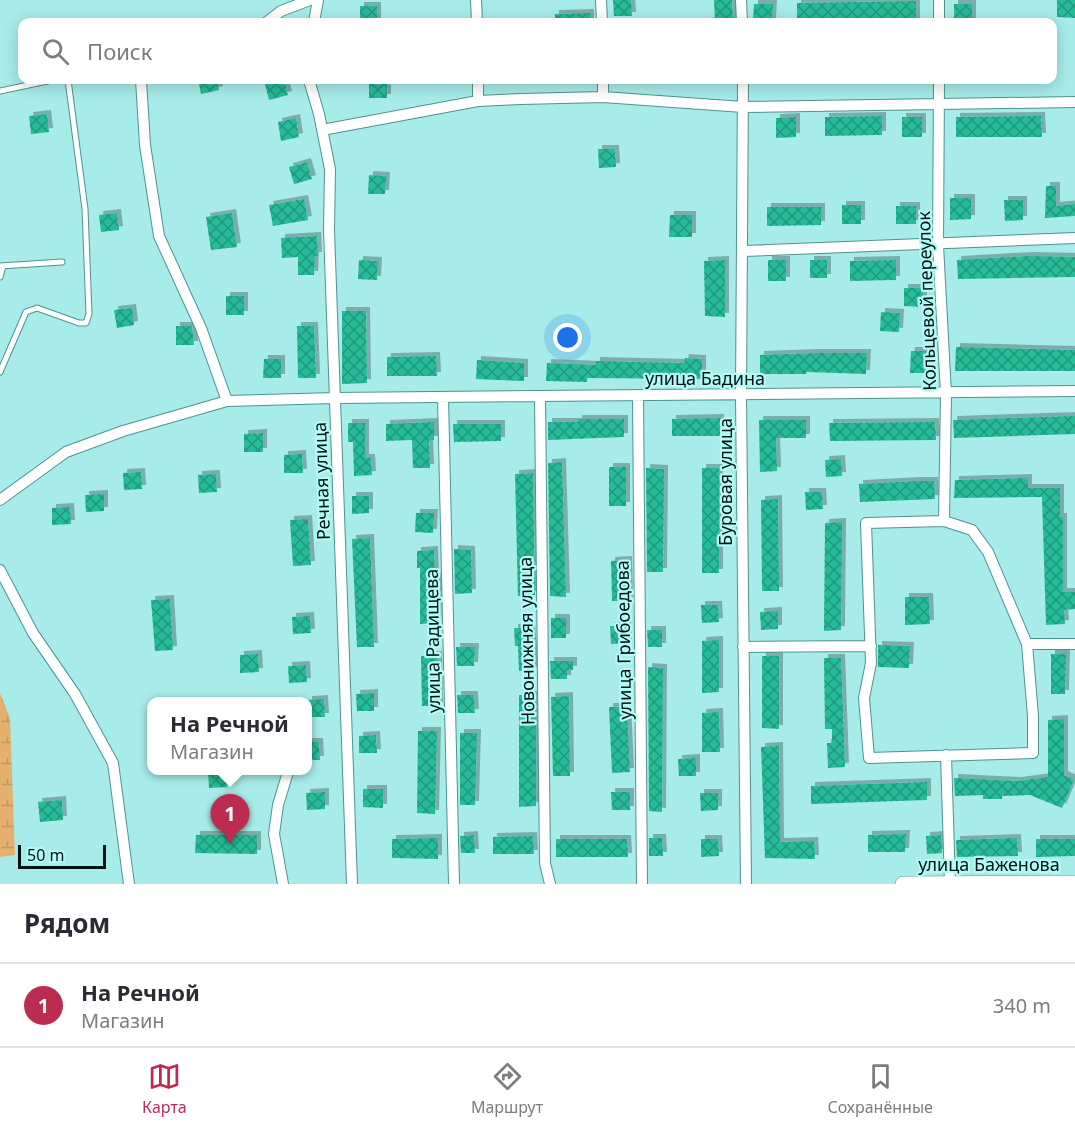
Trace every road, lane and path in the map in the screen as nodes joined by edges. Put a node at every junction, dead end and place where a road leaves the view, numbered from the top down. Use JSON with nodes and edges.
{"nodes":[{"id":1,"x":310,"y":0,"type":"edge"},
{"id":2,"x":318,"y":0,"type":"edge"},
{"id":3,"x":476,"y":0,"type":"edge"},
{"id":4,"x":601,"y":0,"type":"edge"},
{"id":5,"x":741,"y":0,"type":"edge"},
{"id":6,"x":939,"y":0,"type":"edge"},
{"id":7,"x":272,"y":18,"type":"edge"},
{"id":8,"x":315,"y":18,"type":"edge"},
{"id":9,"x":477,"y":18,"type":"edge"},
{"id":10,"x":602,"y":18,"type":"edge"},
{"id":11,"x":742,"y":18,"type":"edge"},
{"id":12,"x":939,"y":18,"type":"edge"},
{"id":13,"x":33,"y":84,"type":"edge"},
{"id":14,"x":69,"y":84,"type":"edge"},
{"id":15,"x":141,"y":84,"type":"edge"},
{"id":16,"x":310,"y":84,"type":"edge"},
{"id":17,"x":478,"y":84,"type":"edge"},
{"id":18,"x":603,"y":84,"type":"edge"},
{"id":19,"x":743,"y":84,"type":"edge"},
{"id":20,"x":939,"y":84,"type":"edge"},
{"id":21,"x":0,"y":91,"type":"edge"},
{"id":22,"x":603,"y":97,"type":"junction"},
{"id":23,"x":478,"y":101,"type":"junction"},
{"id":24,"x":1075,"y":102,"type":"edge"},
{"id":25,"x":939,"y":104,"type":"junction"},
{"id":26,"x":743,"y":107,"type":"junction"},
{"id":27,"x":322,"y":130,"type":"junction"},
{"id":28,"x":1075,"y":238,"type":"edge"},
{"id":29,"x":938,"y":245,"type":"junction"},
{"id":30,"x":744,"y":250,"type":"junction"},
{"id":31,"x":62,"y":262,"type":"dead end"},
{"id":32,"x":2,"y":266,"type":"edge"},
{"id":33,"x":0,"y":277,"type":"edge"},
{"id":34,"x":0,"y":372,"type":"edge"},
{"id":35,"x":1075,"y":392,"type":"edge"},
{"id":36,"x":741,"y":394,"type":"junction"},
{"id":37,"x":946,"y":394,"type":"junction"},
{"id":38,"x":638,"y":395,"type":"junction"},
{"id":39,"x":443,"y":397,"type":"junction"},
{"id":40,"x":335,"y":398,"type":"junction"},
{"id":41,"x":540,"y":398,"type":"junction"},
{"id":42,"x":227,"y":401,"type":"junction"},
{"id":43,"x":0,"y":500,"type":"edge"},
{"id":44,"x":944,"y":520,"type":"junction"},
{"id":45,"x":0,"y":570,"type":"edge"},
{"id":46,"x":1027,"y":644,"type":"junction"},
{"id":47,"x":1075,"y":644,"type":"edge"},
{"id":48,"x":871,"y":646,"type":"junction"},
{"id":49,"x":743,"y":647,"type":"junction"},
{"id":50,"x":946,"y":754,"type":"junction"},
{"id":51,"x":287,"y":775,"type":"edge"},
{"id":52,"x":1075,"y":883,"type":"edge"},
{"id":53,"x":129,"y":884,"type":"edge"},
{"id":54,"x":283,"y":884,"type":"edge"},
{"id":55,"x":352,"y":884,"type":"edge"},
{"id":56,"x":454,"y":884,"type":"edge"},
{"id":57,"x":550,"y":884,"type":"edge"},
{"id":58,"x":642,"y":884,"type":"edge"},
{"id":59,"x":746,"y":884,"type":"edge"},
{"id":60,"x":903,"y":884,"type":"edge"},
{"id":61,"x":950,"y":884,"type":"edge"}],
"edges":[{"from":1,"to":7,"type":"street"},
{"from":2,"to":8,"type":"street"},
{"from":3,"to":9,"type":"street"},
{"from":4,"to":10,"type":"street"},
{"from":5,"to":11,"type":"street"},
{"from":6,"to":12,"type":"street"},
{"from":13,"to":21,"type":"lane"},
{"from":14,"to":34,"type":"lane"},
{"from":15,"to":42,"type":"street"},
{"from":16,"to":27,"type":"street","name":"Речная улица"},
{"from":17,"to":23,"type":"street"},
{"from":18,"to":22,"type":"street"},
{"from":19,"to":26,"type":"street","name":"Буровая улица"},
{"from":20,"to":25,"type":"street","name":"Кольцевой переулок"},
{"from":22,"to":23,"type":"street"},
{"from":22,"to":26,"type":"street"},
{"from":23,"to":27,"type":"street"},
{"from":24,"to":25,"type":"street"},
{"from":25,"to":26,"type":"street"},
{"from":25,"to":29,"type":"street","name":"Кольцевой переулок"},
{"from":26,"to":30,"type":"street","name":"Буровая улица"},
{"from":27,"to":40,"type":"street","name":"Речная улица"},
{"from":28,"to":29,"type":"street"},
{"from":29,"to":30,"type":"street"},
{"from":29,"to":37,"type":"street","name":"Кольцевой переулок"},
{"from":30,"to":36,"type":"street","name":"Буровая улица"},
{"from":31,"to":32,"type":"lane"},
{"from":32,"to":33,"type":"lane"},
{"from":35,"to":37,"type":"street","name":"улица Бадина"},
{"from":36,"to":37,"type":"street","name":"улица Бадина"},
{"from":36,"to":38,"type":"street","name":"улица Бадина"},
{"from":36,"to":49,"type":"street","name":"Буровая улица"},
{"from":37,"to":44,"type":"street","name":"Кольцевой переулок"},
{"from":38,"to":41,"type":"street","name":"улица Бадина"},
{"from":38,"to":58,"type":"street","name":"улица Грибоедова"},
{"from":39,"to":40,"type":"street","name":"улица Бадина"},
{"from":39,"to":41,"type":"street","name":"улица Бадина"},
{"from":39,"to":56,"type":"street","name":"улица Радищева"},
{"from":40,"to":42,"type":"street","name":"улица Бадина"},
{"from":40,"to":55,"type":"street","name":"Речная улица"},
{"from":41,"to":57,"type":"street","name":"Новонижняя улица"},
{"from":42,"to":43,"type":"street","name":"улица Бадина"},
{"from":44,"to":46,"type":"street"},
{"from":44,"to":48,"type":"street"},
{"from":45,"to":53,"type":"street"},
{"from":46,"to":47,"type":"street"},
{"from":46,"to":50,"type":"street"},
{"from":48,"to":49,"type":"street"},
{"from":48,"to":50,"type":"street"},
{"from":49,"to":59,"type":"street","name":"Буровая улица"},
{"from":50,"to":61,"type":"street"},
{"from":51,"to":54,"type":"street"},
{"from":52,"to":61,"type":"main road","name":"улица Баженова"},
{"from":60,"to":61,"type":"main road","name":"улица Баженова"}]}
